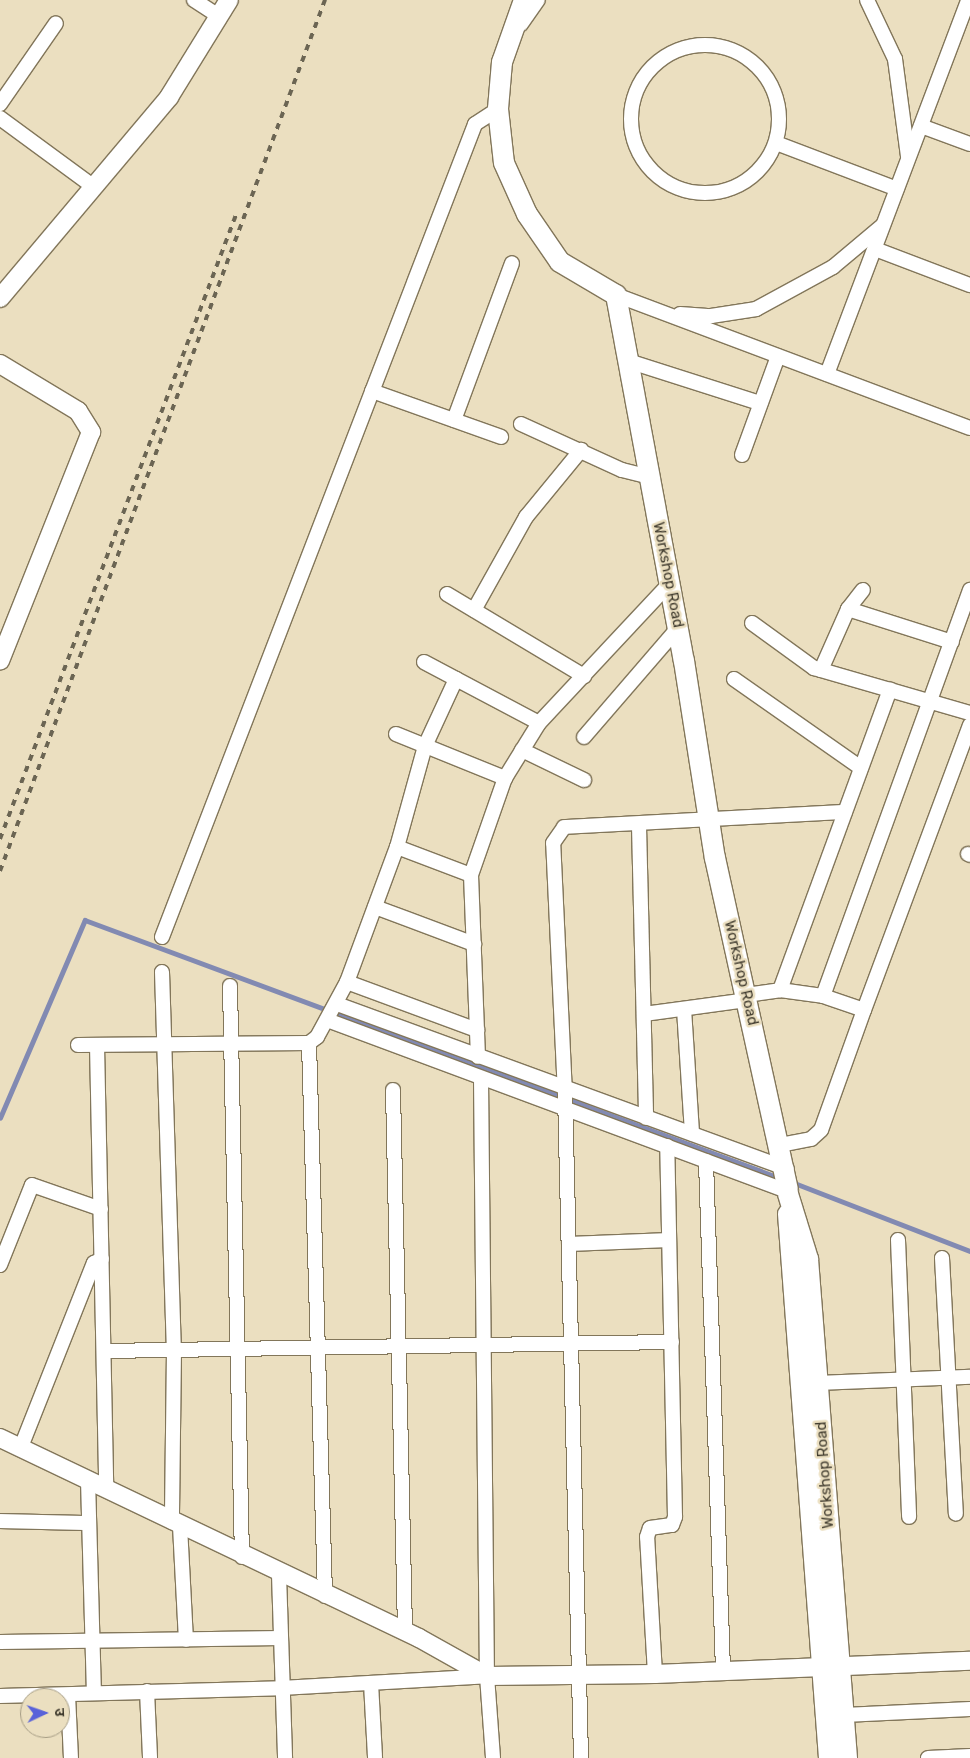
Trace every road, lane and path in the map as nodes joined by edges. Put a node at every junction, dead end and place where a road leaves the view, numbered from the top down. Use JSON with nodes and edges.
{"nodes":[{"id":1,"x":194,"y":0,"type":"edge"},
{"id":2,"x":229,"y":0,"type":"edge"},
{"id":3,"x":524,"y":0,"type":"edge"},
{"id":4,"x":538,"y":0,"type":"edge"},
{"id":5,"x":867,"y":0,"type":"edge"},
{"id":6,"x":967,"y":1,"type":"edge"},
{"id":7,"x":219,"y":16,"type":"junction"},
{"id":8,"x":56,"y":23,"type":"dead end"},
{"id":9,"x":511,"y":36,"type":"junction"},
{"id":10,"x":0,"y":104,"type":"edge"},
{"id":11,"x":498,"y":109,"type":"junction"},
{"id":12,"x":0,"y":118,"type":"edge"},
{"id":13,"x":921,"y":126,"type":"junction"},
{"id":14,"x":776,"y":144,"type":"junction"},
{"id":15,"x":970,"y":144,"type":"edge"},
{"id":16,"x":908,"y":160,"type":"junction"},
{"id":17,"x":94,"y":187,"type":"junction"},
{"id":18,"x":897,"y":189,"type":"junction"},
{"id":19,"x":883,"y":226,"type":"junction"},
{"id":20,"x":874,"y":248,"type":"junction"},
{"id":21,"x":512,"y":263,"type":"dead end"},
{"id":22,"x":970,"y":285,"type":"edge"},
{"id":23,"x":616,"y":295,"type":"junction"},
{"id":24,"x":0,"y":298,"type":"edge"},
{"id":25,"x":664,"y":313,"type":"junction"},
{"id":26,"x":778,"y":356,"type":"junction"},
{"id":27,"x":628,"y":361,"type":"junction"},
{"id":28,"x":0,"y":364,"type":"edge"},
{"id":29,"x":827,"y":374,"type":"junction"},
{"id":30,"x":372,"y":391,"type":"junction"},
{"id":31,"x":760,"y":403,"type":"junction"},
{"id":32,"x":454,"y":420,"type":"junction"},
{"id":33,"x":521,"y":424,"type":"dead end"},
{"id":34,"x":970,"y":428,"type":"edge"},
{"id":35,"x":501,"y":437,"type":"dead end"},
{"id":36,"x":581,"y":450,"type":"junction"},
{"id":37,"x":742,"y":456,"type":"dead end"},
{"id":38,"x":650,"y":477,"type":"junction"},
{"id":39,"x":670,"y":583,"type":"junction"},
{"id":40,"x":863,"y":590,"type":"dead end"},
{"id":41,"x":970,"y":590,"type":"edge"},
{"id":42,"x":447,"y":594,"type":"dead end"},
{"id":43,"x":848,"y":609,"type":"junction"},
{"id":44,"x":474,"y":610,"type":"junction"},
{"id":45,"x":752,"y":623,"type":"dead end"},
{"id":46,"x":678,"y":628,"type":"junction"},
{"id":47,"x":952,"y":642,"type":"junction"},
{"id":48,"x":0,"y":661,"type":"edge"},
{"id":49,"x":424,"y":662,"type":"dead end"},
{"id":50,"x":820,"y":670,"type":"junction"},
{"id":51,"x":584,"y":676,"type":"junction"},
{"id":52,"x":456,"y":679,"type":"junction"},
{"id":53,"x":734,"y":679,"type":"dead end"},
{"id":54,"x":890,"y":690,"type":"junction"},
{"id":55,"x":930,"y":702,"type":"junction"},
{"id":56,"x":970,"y":713,"type":"edge"},
{"id":57,"x":540,"y":723,"type":"junction"},
{"id":58,"x":970,"y":725,"type":"edge"},
{"id":59,"x":396,"y":734,"type":"dead end"},
{"id":60,"x":584,"y":737,"type":"dead end"},
{"id":61,"x":425,"y":746,"type":"junction"},
{"id":62,"x":522,"y":750,"type":"junction"},
{"id":63,"x":861,"y":768,"type":"junction"},
{"id":64,"x":504,"y":778,"type":"junction"},
{"id":65,"x":584,"y":780,"type":"dead end"},
{"id":66,"x":845,"y":812,"type":"junction"},
{"id":67,"x":708,"y":822,"type":"junction"},
{"id":68,"x":639,"y":826,"type":"junction"},
{"id":69,"x":398,"y":848,"type":"junction"},
{"id":70,"x":471,"y":875,"type":"junction"},
{"id":71,"x":375,"y":907,"type":"junction"},
{"id":72,"x":162,"y":937,"type":"dead end"},
{"id":73,"x":474,"y":944,"type":"junction"},
{"id":74,"x":162,"y":972,"type":"dead end"},
{"id":75,"x":347,"y":982,"type":"junction"},
{"id":76,"x":230,"y":986,"type":"dead end"},
{"id":77,"x":780,"y":990,"type":"junction"},
{"id":78,"x":824,"y":996,"type":"junction"},
{"id":79,"x":747,"y":998,"type":"junction"},
{"id":80,"x":684,"y":1009,"type":"junction"},
{"id":81,"x":864,"y":1010,"type":"junction"},
{"id":82,"x":333,"y":1012,"type":"junction"},
{"id":83,"x":644,"y":1014,"type":"junction"},
{"id":84,"x":477,"y":1030,"type":"junction"},
{"id":85,"x":309,"y":1043,"type":"junction"},
{"id":86,"x":165,"y":1044,"type":"junction"},
{"id":87,"x":232,"y":1044,"type":"junction"},
{"id":88,"x":78,"y":1045,"type":"dead end"},
{"id":89,"x":96,"y":1045,"type":"junction"},
{"id":90,"x":478,"y":1057,"type":"junction"},
{"id":91,"x":480,"y":1078,"type":"junction"},
{"id":92,"x":393,"y":1090,"type":"dead end"},
{"id":93,"x":565,"y":1098,"type":"junction"},
{"id":94,"x":646,"y":1118,"type":"junction"},
{"id":95,"x":692,"y":1134,"type":"junction"},
{"id":96,"x":781,"y":1145,"type":"junction"},
{"id":97,"x":667,"y":1146,"type":"junction"},
{"id":98,"x":706,"y":1160,"type":"junction"},
{"id":99,"x":788,"y":1183,"type":"junction"},
{"id":100,"x":101,"y":1209,"type":"junction"},
{"id":101,"x":670,"y":1240,"type":"junction"},
{"id":102,"x":898,"y":1240,"type":"dead end"},
{"id":103,"x":569,"y":1244,"type":"junction"},
{"id":104,"x":942,"y":1258,"type":"dead end"},
{"id":105,"x":102,"y":1259,"type":"junction"},
{"id":106,"x":0,"y":1265,"type":"edge"},
{"id":107,"x":672,"y":1342,"type":"junction"},
{"id":108,"x":572,"y":1343,"type":"junction"},
{"id":109,"x":482,"y":1345,"type":"junction"},
{"id":110,"x":401,"y":1346,"type":"junction"},
{"id":111,"x":319,"y":1347,"type":"junction"},
{"id":112,"x":240,"y":1349,"type":"junction"},
{"id":113,"x":174,"y":1350,"type":"junction"},
{"id":114,"x":104,"y":1351,"type":"junction"},
{"id":115,"x":970,"y":1377,"type":"edge"},
{"id":116,"x":948,"y":1378,"type":"junction"},
{"id":117,"x":904,"y":1380,"type":"junction"},
{"id":118,"x":818,"y":1383,"type":"junction"},
{"id":119,"x":0,"y":1438,"type":"edge"},
{"id":120,"x":21,"y":1447,"type":"junction"},
{"id":121,"x":88,"y":1480,"type":"junction"},
{"id":122,"x":106,"y":1490,"type":"junction"},
{"id":123,"x":956,"y":1514,"type":"dead end"},
{"id":124,"x":909,"y":1517,"type":"dead end"},
{"id":125,"x":0,"y":1521,"type":"edge"},
{"id":126,"x":88,"y":1523,"type":"junction"},
{"id":127,"x":176,"y":1524,"type":"junction"},
{"id":128,"x":242,"y":1556,"type":"junction"},
{"id":129,"x":279,"y":1575,"type":"junction"},
{"id":130,"x":325,"y":1596,"type":"junction"},
{"id":131,"x":404,"y":1632,"type":"junction"},
{"id":132,"x":281,"y":1638,"type":"junction"},
{"id":133,"x":186,"y":1640,"type":"junction"},
{"id":134,"x":0,"y":1642,"type":"edge"},
{"id":135,"x":94,"y":1642,"type":"junction"},
{"id":136,"x":970,"y":1660,"type":"edge"},
{"id":137,"x":830,"y":1665,"type":"junction"},
{"id":138,"x":723,"y":1671,"type":"junction"},
{"id":139,"x":655,"y":1674,"type":"junction"},
{"id":140,"x":487,"y":1676,"type":"junction"},
{"id":141,"x":578,"y":1676,"type":"junction"},
{"id":142,"x":371,"y":1683,"type":"junction"},
{"id":143,"x":281,"y":1688,"type":"junction"},
{"id":144,"x":147,"y":1691,"type":"junction"},
{"id":145,"x":94,"y":1692,"type":"junction"},
{"id":146,"x":70,"y":1695,"type":"edge"},
{"id":147,"x":0,"y":1696,"type":"edge"},
{"id":148,"x":20,"y":1696,"type":"edge"},
{"id":149,"x":970,"y":1708,"type":"edge"},
{"id":150,"x":844,"y":1714,"type":"junction"},
{"id":151,"x":70,"y":1737,"type":"edge"},
{"id":152,"x":970,"y":1756,"type":"edge"},
{"id":153,"x":71,"y":1758,"type":"edge"},
{"id":154,"x":150,"y":1758,"type":"edge"},
{"id":155,"x":285,"y":1758,"type":"edge"},
{"id":156,"x":375,"y":1758,"type":"edge"},
{"id":157,"x":492,"y":1758,"type":"edge"},
{"id":158,"x":581,"y":1758,"type":"edge"},
{"id":159,"x":829,"y":1758,"type":"edge"},
{"id":160,"x":847,"y":1758,"type":"edge"},
{"id":161,"x":928,"y":1758,"type":"edge"}],
"edges":[{"from":1,"to":7,"type":"street"},
{"from":2,"to":7,"type":"street"},
{"from":3,"to":9,"type":"main road"},
{"from":4,"to":9,"type":"street"},
{"from":5,"to":16,"type":"street"},
{"from":6,"to":13,"type":"street"},
{"from":7,"to":17,"type":"street"},
{"from":8,"to":10,"type":"street"},
{"from":9,"to":11,"type":"main road"},
{"from":11,"to":23,"type":"main road"},
{"from":11,"to":30,"type":"street"},
{"from":12,"to":17,"type":"street"},
{"from":13,"to":15,"type":"street"},
{"from":13,"to":16,"type":"street"},
{"from":14,"to":14,"type":"street"},
{"from":14,"to":18,"type":"street"},
{"from":16,"to":18,"type":"street"},
{"from":17,"to":24,"type":"street"},
{"from":18,"to":19,"type":"street"},
{"from":19,"to":20,"type":"street"},
{"from":19,"to":25,"type":"street"},
{"from":20,"to":22,"type":"street"},
{"from":20,"to":29,"type":"street"},
{"from":21,"to":32,"type":"street"},
{"from":23,"to":25,"type":"street"},
{"from":23,"to":27,"type":"main road","name":"Workshop Road"},
{"from":25,"to":26,"type":"street"},
{"from":26,"to":29,"type":"street"},
{"from":26,"to":31,"type":"street"},
{"from":27,"to":31,"type":"street"},
{"from":27,"to":38,"type":"main road","name":"Workshop Road"},
{"from":28,"to":48,"type":"street"},
{"from":29,"to":34,"type":"street"},
{"from":30,"to":32,"type":"street"},
{"from":30,"to":72,"type":"street"},
{"from":31,"to":37,"type":"street"},
{"from":32,"to":35,"type":"street"},
{"from":33,"to":36,"type":"street"},
{"from":36,"to":38,"type":"street"},
{"from":36,"to":44,"type":"street"},
{"from":38,"to":39,"type":"main road","name":"Workshop Road"},
{"from":39,"to":46,"type":"main road","name":"Workshop Road"},
{"from":39,"to":51,"type":"street"},
{"from":40,"to":43,"type":"street"},
{"from":41,"to":47,"type":"street"},
{"from":42,"to":44,"type":"street"},
{"from":43,"to":47,"type":"street"},
{"from":43,"to":50,"type":"street"},
{"from":44,"to":51,"type":"street"},
{"from":45,"to":50,"type":"street"},
{"from":46,"to":60,"type":"street"},
{"from":46,"to":67,"type":"main road","name":"Workshop Road"},
{"from":47,"to":55,"type":"street"},
{"from":49,"to":52,"type":"street"},
{"from":50,"to":54,"type":"street"},
{"from":51,"to":57,"type":"street"},
{"from":52,"to":57,"type":"street"},
{"from":52,"to":61,"type":"street"},
{"from":53,"to":63,"type":"street"},
{"from":54,"to":55,"type":"street"},
{"from":54,"to":63,"type":"street"},
{"from":55,"to":56,"type":"street"},
{"from":55,"to":78,"type":"street"},
{"from":57,"to":62,"type":"street"},
{"from":58,"to":81,"type":"street"},
{"from":59,"to":61,"type":"street"},
{"from":61,"to":64,"type":"street"},
{"from":61,"to":69,"type":"street"},
{"from":62,"to":64,"type":"street"},
{"from":62,"to":65,"type":"street"},
{"from":63,"to":66,"type":"street"},
{"from":64,"to":70,"type":"street"},
{"from":66,"to":67,"type":"street"},
{"from":66,"to":77,"type":"street"},
{"from":67,"to":68,"type":"street"},
{"from":67,"to":79,"type":"main road","name":"Workshop Road"},
{"from":68,"to":83,"type":"street"},
{"from":68,"to":93,"type":"street"},
{"from":69,"to":70,"type":"street"},
{"from":69,"to":71,"type":"street"},
{"from":70,"to":73,"type":"street"},
{"from":71,"to":73,"type":"street"},
{"from":71,"to":75,"type":"street"},
{"from":73,"to":84,"type":"street"},
{"from":74,"to":86,"type":"street"},
{"from":75,"to":82,"type":"street"},
{"from":75,"to":84,"type":"street"},
{"from":76,"to":87,"type":"street"},
{"from":77,"to":78,"type":"street"},
{"from":77,"to":79,"type":"street"},
{"from":78,"to":81,"type":"street"},
{"from":79,"to":80,"type":"street"},
{"from":79,"to":96,"type":"main road","name":"Workshop Road"},
{"from":80,"to":83,"type":"street"},
{"from":80,"to":95,"type":"street"},
{"from":81,"to":96,"type":"street"},
{"from":82,"to":85,"type":"street"},
{"from":82,"to":90,"type":"street"},
{"from":82,"to":91,"type":"street"},
{"from":83,"to":94,"type":"street"},
{"from":84,"to":90,"type":"street"},
{"from":85,"to":87,"type":"street"},
{"from":85,"to":111,"type":"street"},
{"from":86,"to":87,"type":"street"},
{"from":86,"to":89,"type":"street"},
{"from":86,"to":113,"type":"street"},
{"from":87,"to":112,"type":"street"},
{"from":88,"to":89,"type":"street"},
{"from":89,"to":100,"type":"street"},
{"from":90,"to":93,"type":"street"},
{"from":91,"to":93,"type":"street"},
{"from":91,"to":109,"type":"street"},
{"from":92,"to":110,"type":"street"},
{"from":93,"to":94,"type":"street"},
{"from":93,"to":97,"type":"street"},
{"from":93,"to":103,"type":"street"},
{"from":94,"to":95,"type":"street"},
{"from":95,"to":99,"type":"street"},
{"from":96,"to":99,"type":"main road","name":"Workshop Road"},
{"from":97,"to":98,"type":"street"},
{"from":97,"to":101,"type":"street"},
{"from":98,"to":99,"type":"street"},
{"from":98,"to":138,"type":"street"},
{"from":99,"to":118,"type":"main road","name":"Workshop Road"},
{"from":99,"to":137,"type":"main road","name":"Workshop Road"},
{"from":100,"to":105,"type":"street"},
{"from":100,"to":106,"type":"street"},
{"from":101,"to":103,"type":"street"},
{"from":101,"to":107,"type":"street"},
{"from":102,"to":117,"type":"street"},
{"from":103,"to":108,"type":"street"},
{"from":104,"to":116,"type":"street"},
{"from":105,"to":114,"type":"street"},
{"from":105,"to":120,"type":"street"},
{"from":107,"to":108,"type":"street"},
{"from":107,"to":139,"type":"street"},
{"from":108,"to":109,"type":"street"},
{"from":108,"to":141,"type":"street"},
{"from":109,"to":110,"type":"street"},
{"from":109,"to":140,"type":"street"},
{"from":110,"to":111,"type":"street"},
{"from":110,"to":131,"type":"street"},
{"from":111,"to":112,"type":"street"},
{"from":111,"to":130,"type":"street"},
{"from":112,"to":113,"type":"street"},
{"from":112,"to":128,"type":"street"},
{"from":113,"to":114,"type":"street"},
{"from":113,"to":127,"type":"street"},
{"from":114,"to":122,"type":"street"},
{"from":115,"to":116,"type":"street"},
{"from":116,"to":117,"type":"street"},
{"from":116,"to":123,"type":"street"},
{"from":117,"to":118,"type":"street"},
{"from":117,"to":124,"type":"street"},
{"from":118,"to":137,"type":"main road","name":"Workshop Road"},
{"from":119,"to":120,"type":"street"},
{"from":120,"to":121,"type":"street"},
{"from":121,"to":122,"type":"street"},
{"from":121,"to":126,"type":"street"},
{"from":122,"to":127,"type":"street"},
{"from":125,"to":126,"type":"street"},
{"from":126,"to":135,"type":"street"},
{"from":127,"to":128,"type":"street"},
{"from":127,"to":133,"type":"street"},
{"from":128,"to":129,"type":"street"},
{"from":129,"to":130,"type":"street"},
{"from":129,"to":132,"type":"street"},
{"from":130,"to":131,"type":"street"},
{"from":131,"to":140,"type":"street"},
{"from":132,"to":133,"type":"street"},
{"from":132,"to":143,"type":"street"},
{"from":133,"to":135,"type":"street"},
{"from":134,"to":135,"type":"street"},
{"from":135,"to":145,"type":"street"},
{"from":136,"to":137,"type":"street"},
{"from":137,"to":138,"type":"street"},
{"from":137,"to":150,"type":"main road","name":"Workshop Road"},
{"from":137,"to":159,"type":"main road","name":"Workshop Road"},
{"from":138,"to":139,"type":"street"},
{"from":139,"to":141,"type":"street"},
{"from":140,"to":141,"type":"street"},
{"from":140,"to":142,"type":"street"},
{"from":140,"to":157,"type":"street"},
{"from":141,"to":158,"type":"street"},
{"from":142,"to":143,"type":"street"},
{"from":142,"to":156,"type":"street"},
{"from":143,"to":144,"type":"street"},
{"from":143,"to":155,"type":"street"},
{"from":144,"to":145,"type":"street"},
{"from":144,"to":154,"type":"street"},
{"from":145,"to":146,"type":"street"},
{"from":147,"to":148,"type":"street"},
{"from":149,"to":150,"type":"street"},
{"from":150,"to":160,"type":"main road","name":"Workshop Road"},
{"from":151,"to":153,"type":"street"},
{"from":152,"to":161,"type":"street"}]}
